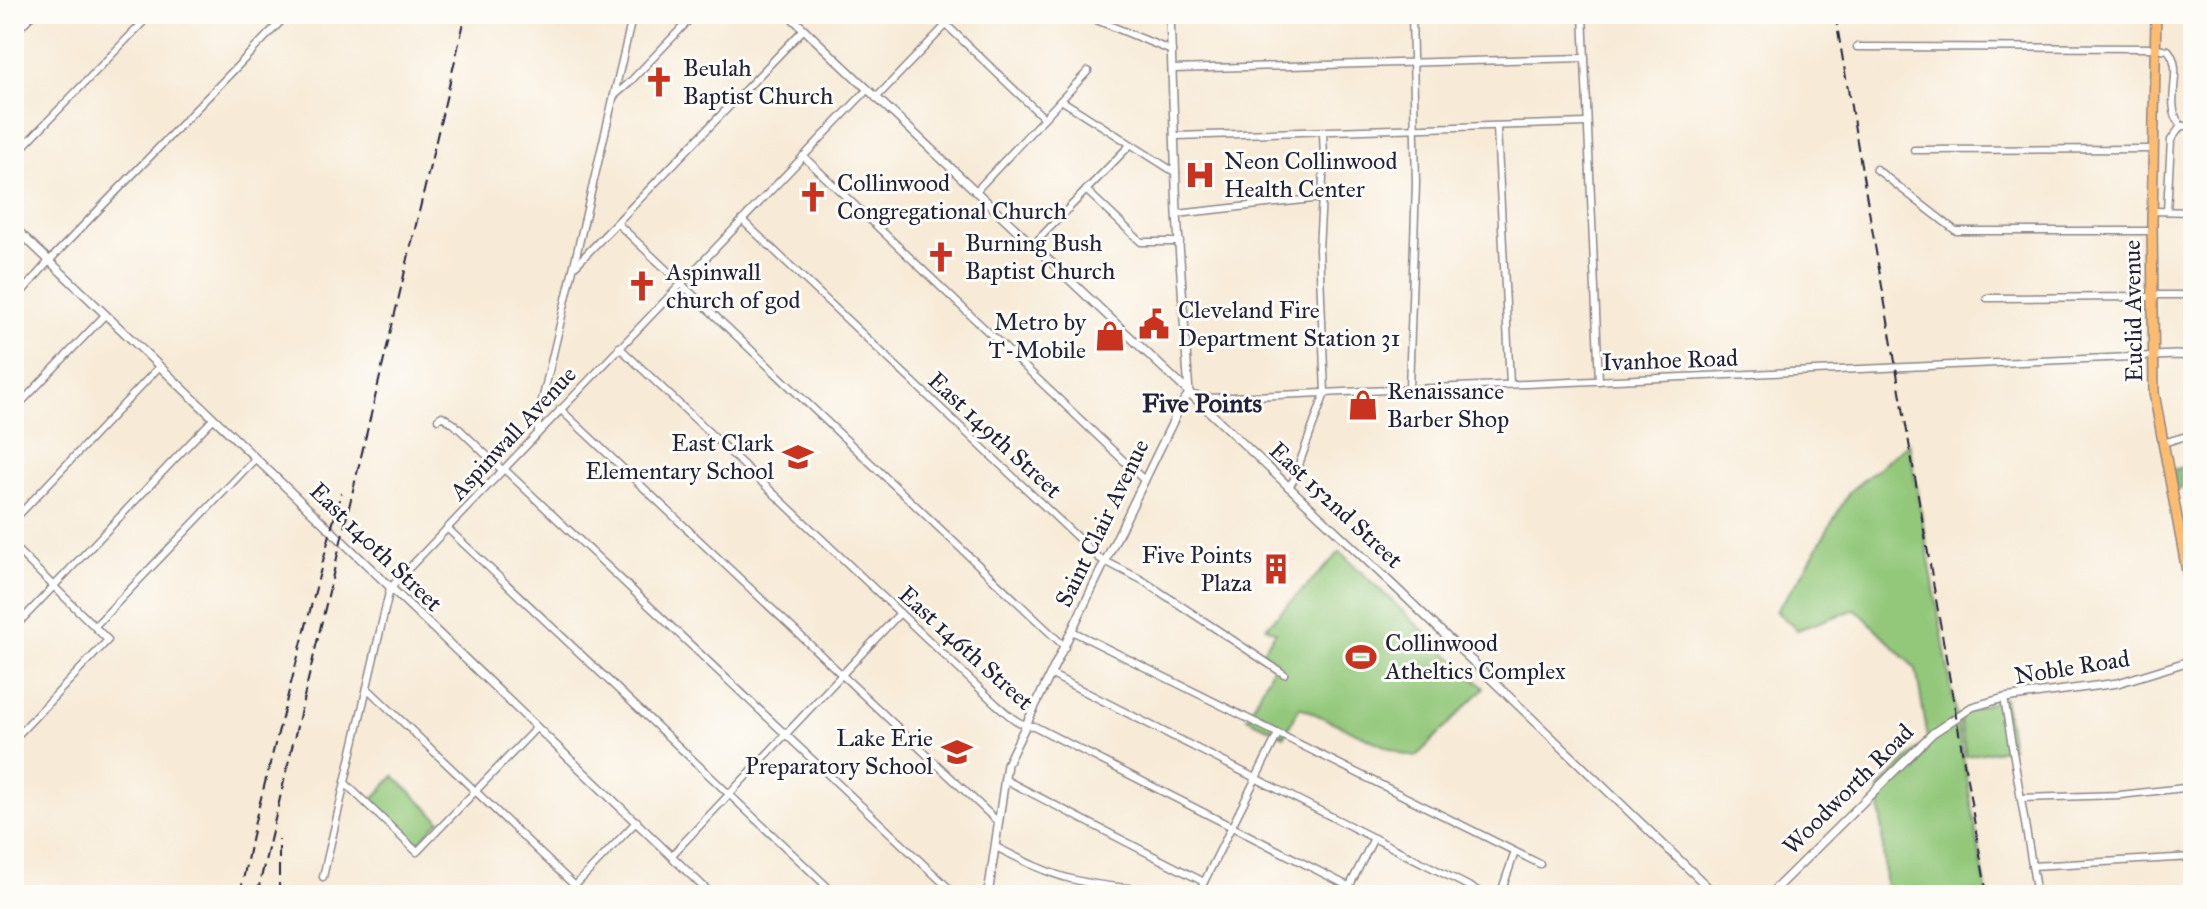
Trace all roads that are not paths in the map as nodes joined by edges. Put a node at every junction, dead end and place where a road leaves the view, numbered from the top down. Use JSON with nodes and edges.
{"nodes":[{"id":1,"x":151,"y":14,"type":"edge"},
{"id":2,"x":633,"y":14,"type":"edge"},
{"id":3,"x":695,"y":14,"type":"edge"},
{"id":4,"x":788,"y":14,"type":"edge"},
{"id":5,"x":935,"y":14,"type":"edge"},
{"id":6,"x":1082,"y":14,"type":"edge"},
{"id":7,"x":1170,"y":14,"type":"edge"},
{"id":8,"x":1412,"y":14,"type":"edge"},
{"id":9,"x":1583,"y":14,"type":"edge"},
{"id":10,"x":2156,"y":14,"type":"edge"},
{"id":11,"x":14,"y":15,"type":"edge"},
{"id":12,"x":32,"y":15,"type":"edge"},
{"id":13,"x":285,"y":15,"type":"edge"},
{"id":14,"x":946,"y":25,"type":"junction"},
{"id":15,"x":804,"y":29,"type":"junction"},
{"id":16,"x":14,"y":34,"type":"edge"},
{"id":17,"x":1857,"y":47,"type":"dead end"},
{"id":18,"x":2156,"y":48,"type":"junction"},
{"id":19,"x":1172,"y":51,"type":"junction"},
{"id":20,"x":1585,"y":58,"type":"junction"},
{"id":21,"x":1414,"y":62,"type":"junction"},
{"id":22,"x":1172,"y":69,"type":"junction"},
{"id":23,"x":1088,"y":71,"type":"dead end"},
{"id":24,"x":868,"y":89,"type":"junction"},
{"id":25,"x":614,"y":96,"type":"junction"},
{"id":26,"x":876,"y":98,"type":"junction"},
{"id":27,"x":1061,"y":100,"type":"junction"},
{"id":28,"x":1044,"y":118,"type":"junction"},
{"id":29,"x":1586,"y":123,"type":"junction"},
{"id":30,"x":2181,"y":126,"type":"junction"},
{"id":31,"x":2193,"y":126,"type":"edge"},
{"id":32,"x":1497,"y":128,"type":"junction"},
{"id":33,"x":1416,"y":130,"type":"junction"},
{"id":34,"x":1323,"y":132,"type":"junction"},
{"id":35,"x":1175,"y":136,"type":"junction"},
{"id":36,"x":1130,"y":145,"type":"junction"},
{"id":37,"x":2154,"y":149,"type":"junction"},
{"id":38,"x":1914,"y":150,"type":"dead end"},
{"id":39,"x":14,"y":156,"type":"edge"},
{"id":40,"x":803,"y":156,"type":"junction"},
{"id":41,"x":1876,"y":169,"type":"dead end"},
{"id":42,"x":1176,"y":173,"type":"junction"},
{"id":43,"x":1086,"y":190,"type":"junction"},
{"id":44,"x":975,"y":192,"type":"junction"},
{"id":45,"x":1322,"y":198,"type":"junction"},
{"id":46,"x":2152,"y":211,"type":"junction"},
{"id":47,"x":2167,"y":211,"type":"junction"},
{"id":48,"x":2193,"y":212,"type":"edge"},
{"id":49,"x":1177,"y":214,"type":"junction"},
{"id":50,"x":742,"y":220,"type":"junction"},
{"id":51,"x":617,"y":223,"type":"junction"},
{"id":52,"x":14,"y":227,"type":"edge"},
{"id":53,"x":2152,"y":231,"type":"junction"},
{"id":54,"x":1180,"y":242,"type":"junction"},
{"id":55,"x":1032,"y":246,"type":"junction"},
{"id":56,"x":49,"y":261,"type":"junction"},
{"id":57,"x":573,"y":268,"type":"junction"},
{"id":58,"x":681,"y":284,"type":"junction"},
{"id":59,"x":2193,"y":295,"type":"edge"},
{"id":60,"x":2154,"y":296,"type":"junction"},
{"id":61,"x":1987,"y":298,"type":"dead end"},
{"id":62,"x":14,"y":301,"type":"edge"},
{"id":63,"x":105,"y":315,"type":"junction"},
{"id":64,"x":619,"y":347,"type":"junction"},
{"id":65,"x":2153,"y":356,"type":"junction"},
{"id":66,"x":2193,"y":356,"type":"edge"},
{"id":67,"x":159,"y":367,"type":"junction"},
{"id":68,"x":1599,"y":381,"type":"junction"},
{"id":69,"x":1510,"y":384,"type":"junction"},
{"id":70,"x":1409,"y":389,"type":"junction"},
{"id":71,"x":1325,"y":393,"type":"junction"},
{"id":72,"x":1189,"y":394,"type":"junction"},
{"id":73,"x":560,"y":409,"type":"junction"},
{"id":74,"x":14,"y":410,"type":"edge"},
{"id":75,"x":213,"y":419,"type":"junction"},
{"id":76,"x":438,"y":419,"type":"dead end"},
{"id":77,"x":538,"y":432,"type":"junction"},
{"id":78,"x":2193,"y":434,"type":"edge"},
{"id":79,"x":2163,"y":443,"type":"junction"},
{"id":80,"x":255,"y":459,"type":"junction"},
{"id":81,"x":503,"y":470,"type":"junction"},
{"id":82,"x":1145,"y":481,"type":"junction"},
{"id":83,"x":1288,"y":487,"type":"junction"},
{"id":84,"x":14,"y":520,"type":"edge"},
{"id":85,"x":447,"y":528,"type":"junction"},
{"id":86,"x":14,"y":547,"type":"edge"},
{"id":87,"x":2188,"y":556,"type":"edge"},
{"id":88,"x":1107,"y":561,"type":"junction"},
{"id":89,"x":55,"y":586,"type":"junction"},
{"id":90,"x":390,"y":588,"type":"junction"},
{"id":91,"x":2193,"y":604,"type":"edge"},
{"id":92,"x":900,"y":613,"type":"junction"},
{"id":93,"x":95,"y":626,"type":"junction"},
{"id":94,"x":14,"y":628,"type":"edge"},
{"id":95,"x":1072,"y":631,"type":"junction"},
{"id":96,"x":1065,"y":647,"type":"junction"},
{"id":97,"x":2193,"y":660,"type":"edge"},
{"id":98,"x":1284,"y":674,"type":"dead end"},
{"id":99,"x":843,"y":675,"type":"junction"},
{"id":100,"x":1052,"y":675,"type":"junction"},
{"id":101,"x":367,"y":688,"type":"junction"},
{"id":102,"x":2004,"y":698,"type":"junction"},
{"id":103,"x":1959,"y":715,"type":"joint"},
{"id":104,"x":1026,"y":726,"type":"junction"},
{"id":105,"x":537,"y":727,"type":"junction"},
{"id":106,"x":1278,"y":734,"type":"junction"},
{"id":107,"x":786,"y":735,"type":"junction"},
{"id":108,"x":14,"y":739,"type":"edge"},
{"id":109,"x":1257,"y":777,"type":"junction"},
{"id":110,"x":1004,"y":779,"type":"junction"},
{"id":111,"x":345,"y":783,"type":"junction"},
{"id":112,"x":2193,"y":787,"type":"edge"},
{"id":113,"x":476,"y":791,"type":"junction"},
{"id":114,"x":730,"y":795,"type":"junction"},
{"id":115,"x":2021,"y":798,"type":"junction"},
{"id":116,"x":637,"y":821,"type":"junction"},
{"id":117,"x":998,"y":822,"type":"junction"},
{"id":118,"x":1232,"y":826,"type":"junction"},
{"id":119,"x":1374,"y":838,"type":"junction"},
{"id":120,"x":996,"y":847,"type":"junction"},
{"id":121,"x":1515,"y":852,"type":"junction"},
{"id":122,"x":672,"y":855,"type":"junction"},
{"id":123,"x":2193,"y":857,"type":"edge"},
{"id":124,"x":1540,"y":864,"type":"dead end"},
{"id":125,"x":2032,"y":866,"type":"junction"},
{"id":126,"x":323,"y":877,"type":"dead end"},
{"id":127,"x":1204,"y":882,"type":"junction"},
{"id":128,"x":575,"y":886,"type":"junction"},
{"id":129,"x":1350,"y":887,"type":"junction"},
{"id":130,"x":1199,"y":892,"type":"junction"},
{"id":131,"x":566,"y":895,"type":"edge"},
{"id":132,"x":712,"y":895,"type":"edge"},
{"id":133,"x":836,"y":895,"type":"edge"},
{"id":134,"x":956,"y":895,"type":"edge"},
{"id":135,"x":988,"y":895,"type":"edge"},
{"id":136,"x":1233,"y":895,"type":"edge"},
{"id":137,"x":1345,"y":895,"type":"edge"},
{"id":138,"x":1486,"y":895,"type":"edge"},
{"id":139,"x":1500,"y":895,"type":"edge"},
{"id":140,"x":1716,"y":895,"type":"edge"},
{"id":141,"x":1769,"y":895,"type":"edge"},
{"id":142,"x":2037,"y":895,"type":"edge"}],
"edges":[{"from":1,"to":39,"type":"street"},
{"from":2,"to":25,"type":"street"},
{"from":3,"to":25,"type":"street"},
{"from":4,"to":15,"type":"street","name":"East 152nd Street"},
{"from":5,"to":14,"type":"street"},
{"from":6,"to":19,"type":"street"},
{"from":7,"to":19,"type":"street"},
{"from":8,"to":21,"type":"street"},
{"from":9,"to":20,"type":"street"},
{"from":10,"to":18,"type":"main road","name":"Euclid Avenue"},
{"from":11,"to":12,"type":"street"},
{"from":12,"to":16,"type":"street"},
{"from":13,"to":56,"type":"street"},
{"from":14,"to":26,"type":"street"},
{"from":14,"to":28,"type":"street"},
{"from":15,"to":24,"type":"street","name":"East 152nd Street"},
{"from":15,"to":51,"type":"street"},
{"from":17,"to":18,"type":"street"},
{"from":18,"to":30,"type":"street"},
{"from":18,"to":37,"type":"main road","name":"Euclid Avenue"},
{"from":19,"to":22,"type":"street"},
{"from":20,"to":21,"type":"street"},
{"from":20,"to":29,"type":"street"},
{"from":21,"to":22,"type":"street"},
{"from":21,"to":33,"type":"street"},
{"from":22,"to":35,"type":"street"},
{"from":23,"to":27,"type":"street"},
{"from":24,"to":26,"type":"street","name":"East 152nd Street"},
{"from":24,"to":40,"type":"street","name":"Aspinwall Avenue"},
{"from":25,"to":57,"type":"street"},
{"from":26,"to":44,"type":"street","name":"East 152nd Street"},
{"from":27,"to":28,"type":"street"},
{"from":27,"to":36,"type":"street"},
{"from":28,"to":44,"type":"street"},
{"from":29,"to":32,"type":"street"},
{"from":29,"to":68,"type":"street"},
{"from":30,"to":31,"type":"street"},
{"from":30,"to":47,"type":"street"},
{"from":32,"to":33,"type":"street"},
{"from":32,"to":69,"type":"street"},
{"from":33,"to":34,"type":"street"},
{"from":33,"to":70,"type":"street"},
{"from":34,"to":35,"type":"street"},
{"from":34,"to":45,"type":"street"},
{"from":35,"to":42,"type":"street"},
{"from":36,"to":42,"type":"street"},
{"from":36,"to":43,"type":"street"},
{"from":37,"to":38,"type":"street"},
{"from":37,"to":46,"type":"main road","name":"Euclid Avenue"},
{"from":40,"to":50,"type":"street","name":"Aspinwall Avenue"},
{"from":40,"to":82,"type":"street"},
{"from":41,"to":53,"type":"street"},
{"from":42,"to":49,"type":"street"},
{"from":43,"to":54,"type":"street"},
{"from":43,"to":55,"type":"street"},
{"from":44,"to":55,"type":"street","name":"East 152nd Street"},
{"from":45,"to":49,"type":"street"},
{"from":45,"to":71,"type":"street"},
{"from":46,"to":47,"type":"street"},
{"from":46,"to":53,"type":"main road","name":"Euclid Avenue"},
{"from":47,"to":48,"type":"street"},
{"from":49,"to":54,"type":"street"},
{"from":50,"to":58,"type":"street","name":"Aspinwall Avenue"},
{"from":50,"to":88,"type":"street","name":"East 149th Street"},
{"from":51,"to":57,"type":"street"},
{"from":51,"to":58,"type":"street"},
{"from":52,"to":56,"type":"street","name":"East 140th Street"},
{"from":53,"to":60,"type":"main road","name":"Euclid Avenue"},
{"from":54,"to":72,"type":"street"},
{"from":55,"to":72,"type":"street","name":"East 152nd Street"},
{"from":56,"to":62,"type":"street"},
{"from":56,"to":63,"type":"street","name":"East 140th Street"},
{"from":57,"to":77,"type":"street"},
{"from":58,"to":64,"type":"street","name":"Aspinwall Avenue"},
{"from":58,"to":96,"type":"street"},
{"from":59,"to":60,"type":"street"},
{"from":60,"to":61,"type":"street"},
{"from":60,"to":65,"type":"main road","name":"Euclid Avenue"},
{"from":63,"to":67,"type":"street","name":"East 140th Street"},
{"from":63,"to":74,"type":"street"},
{"from":64,"to":73,"type":"street","name":"Aspinwall Avenue"},
{"from":64,"to":92,"type":"street","name":"East 146th Street"},
{"from":65,"to":66,"type":"street"},
{"from":65,"to":68,"type":"street","name":"Ivanhoe Road"},
{"from":65,"to":79,"type":"main road","name":"Euclid Avenue"},
{"from":67,"to":75,"type":"street","name":"East 140th Street"},
{"from":67,"to":84,"type":"street"},
{"from":68,"to":69,"type":"street","name":"Ivanhoe Road"},
{"from":69,"to":70,"type":"street","name":"Ivanhoe Road"},
{"from":70,"to":71,"type":"street","name":"Ivanhoe Road"},
{"from":71,"to":72,"type":"street","name":"Ivanhoe Road"},
{"from":71,"to":83,"type":"street"},
{"from":72,"to":82,"type":"street","name":"Saint Clair Avenue"},
{"from":72,"to":83,"type":"street","name":"East 152nd Street"},
{"from":73,"to":77,"type":"street","name":"Aspinwall Avenue"},
{"from":73,"to":99,"type":"street"},
{"from":75,"to":80,"type":"street","name":"East 140th Street"},
{"from":75,"to":89,"type":"street"},
{"from":76,"to":81,"type":"street"},
{"from":77,"to":81,"type":"street","name":"Aspinwall Avenue"},
{"from":78,"to":79,"type":"street"},
{"from":79,"to":87,"type":"main road","name":"Euclid Avenue"},
{"from":80,"to":90,"type":"street","name":"East 140th Street"},
{"from":80,"to":93,"type":"street"},
{"from":81,"to":85,"type":"street","name":"Aspinwall Avenue"},
{"from":81,"to":107,"type":"street"},
{"from":82,"to":88,"type":"street","name":"Saint Clair Avenue"},
{"from":83,"to":140,"type":"street","name":"East 152nd Street"},
{"from":85,"to":90,"type":"street","name":"Aspinwall Avenue"},
{"from":85,"to":114,"type":"street"},
{"from":86,"to":89,"type":"street"},
{"from":87,"to":91,"type":"main road","name":"Euclid Avenue"},
{"from":88,"to":95,"type":"street","name":"Saint Clair Avenue"},
{"from":88,"to":98,"type":"street","name":"East 149th Street"},
{"from":89,"to":93,"type":"street"},
{"from":89,"to":94,"type":"street"},
{"from":90,"to":101,"type":"street"},
{"from":90,"to":105,"type":"street","name":"East 140th Street"},
{"from":92,"to":99,"type":"street"},
{"from":92,"to":104,"type":"street","name":"East 146th Street"},
{"from":93,"to":108,"type":"street"},
{"from":95,"to":96,"type":"street","name":"Saint Clair Avenue"},
{"from":95,"to":106,"type":"street"},
{"from":96,"to":100,"type":"street","name":"Saint Clair Avenue"},
{"from":97,"to":102,"type":"street","name":"Noble Road"},
{"from":99,"to":107,"type":"street"},
{"from":99,"to":117,"type":"street"},
{"from":100,"to":104,"type":"street","name":"Saint Clair Avenue"},
{"from":100,"to":109,"type":"street"},
{"from":101,"to":111,"type":"street"},
{"from":101,"to":113,"type":"street"},
{"from":102,"to":103,"type":"street","name":"Noble Road"},
{"from":102,"to":115,"type":"street"},
{"from":103,"to":141,"type":"street","name":"Woodworth Road"},
{"from":104,"to":110,"type":"street","name":"Saint Clair Avenue"},
{"from":104,"to":118,"type":"street","name":"East 146th Street"},
{"from":105,"to":113,"type":"street"},
{"from":105,"to":116,"type":"street","name":"East 140th Street"},
{"from":106,"to":109,"type":"street"},
{"from":106,"to":121,"type":"street"},
{"from":107,"to":114,"type":"street"},
{"from":107,"to":134,"type":"street"},
{"from":109,"to":118,"type":"street"},
{"from":109,"to":119,"type":"street"},
{"from":110,"to":117,"type":"street","name":"Saint Clair Avenue"},
{"from":110,"to":127,"type":"street"},
{"from":111,"to":113,"type":"street"},
{"from":111,"to":126,"type":"street"},
{"from":112,"to":115,"type":"street"},
{"from":113,"to":128,"type":"street"},
{"from":114,"to":122,"type":"street"},
{"from":114,"to":133,"type":"street"},
{"from":115,"to":125,"type":"street"},
{"from":116,"to":122,"type":"street","name":"East 140th Street"},
{"from":116,"to":128,"type":"street"},
{"from":117,"to":120,"type":"street","name":"Saint Clair Avenue"},
{"from":118,"to":127,"type":"street"},
{"from":118,"to":129,"type":"street","name":"East 146th Street"},
{"from":119,"to":129,"type":"street"},
{"from":119,"to":138,"type":"street"},
{"from":120,"to":130,"type":"street"},
{"from":120,"to":135,"type":"street","name":"Saint Clair Avenue"},
{"from":121,"to":124,"type":"street"},
{"from":121,"to":139,"type":"street"},
{"from":122,"to":132,"type":"street","name":"East 140th Street"},
{"from":123,"to":125,"type":"street"},
{"from":125,"to":142,"type":"street"},
{"from":127,"to":130,"type":"street"},
{"from":128,"to":131,"type":"street"},
{"from":129,"to":137,"type":"street"},
{"from":130,"to":136,"type":"street"}]}
